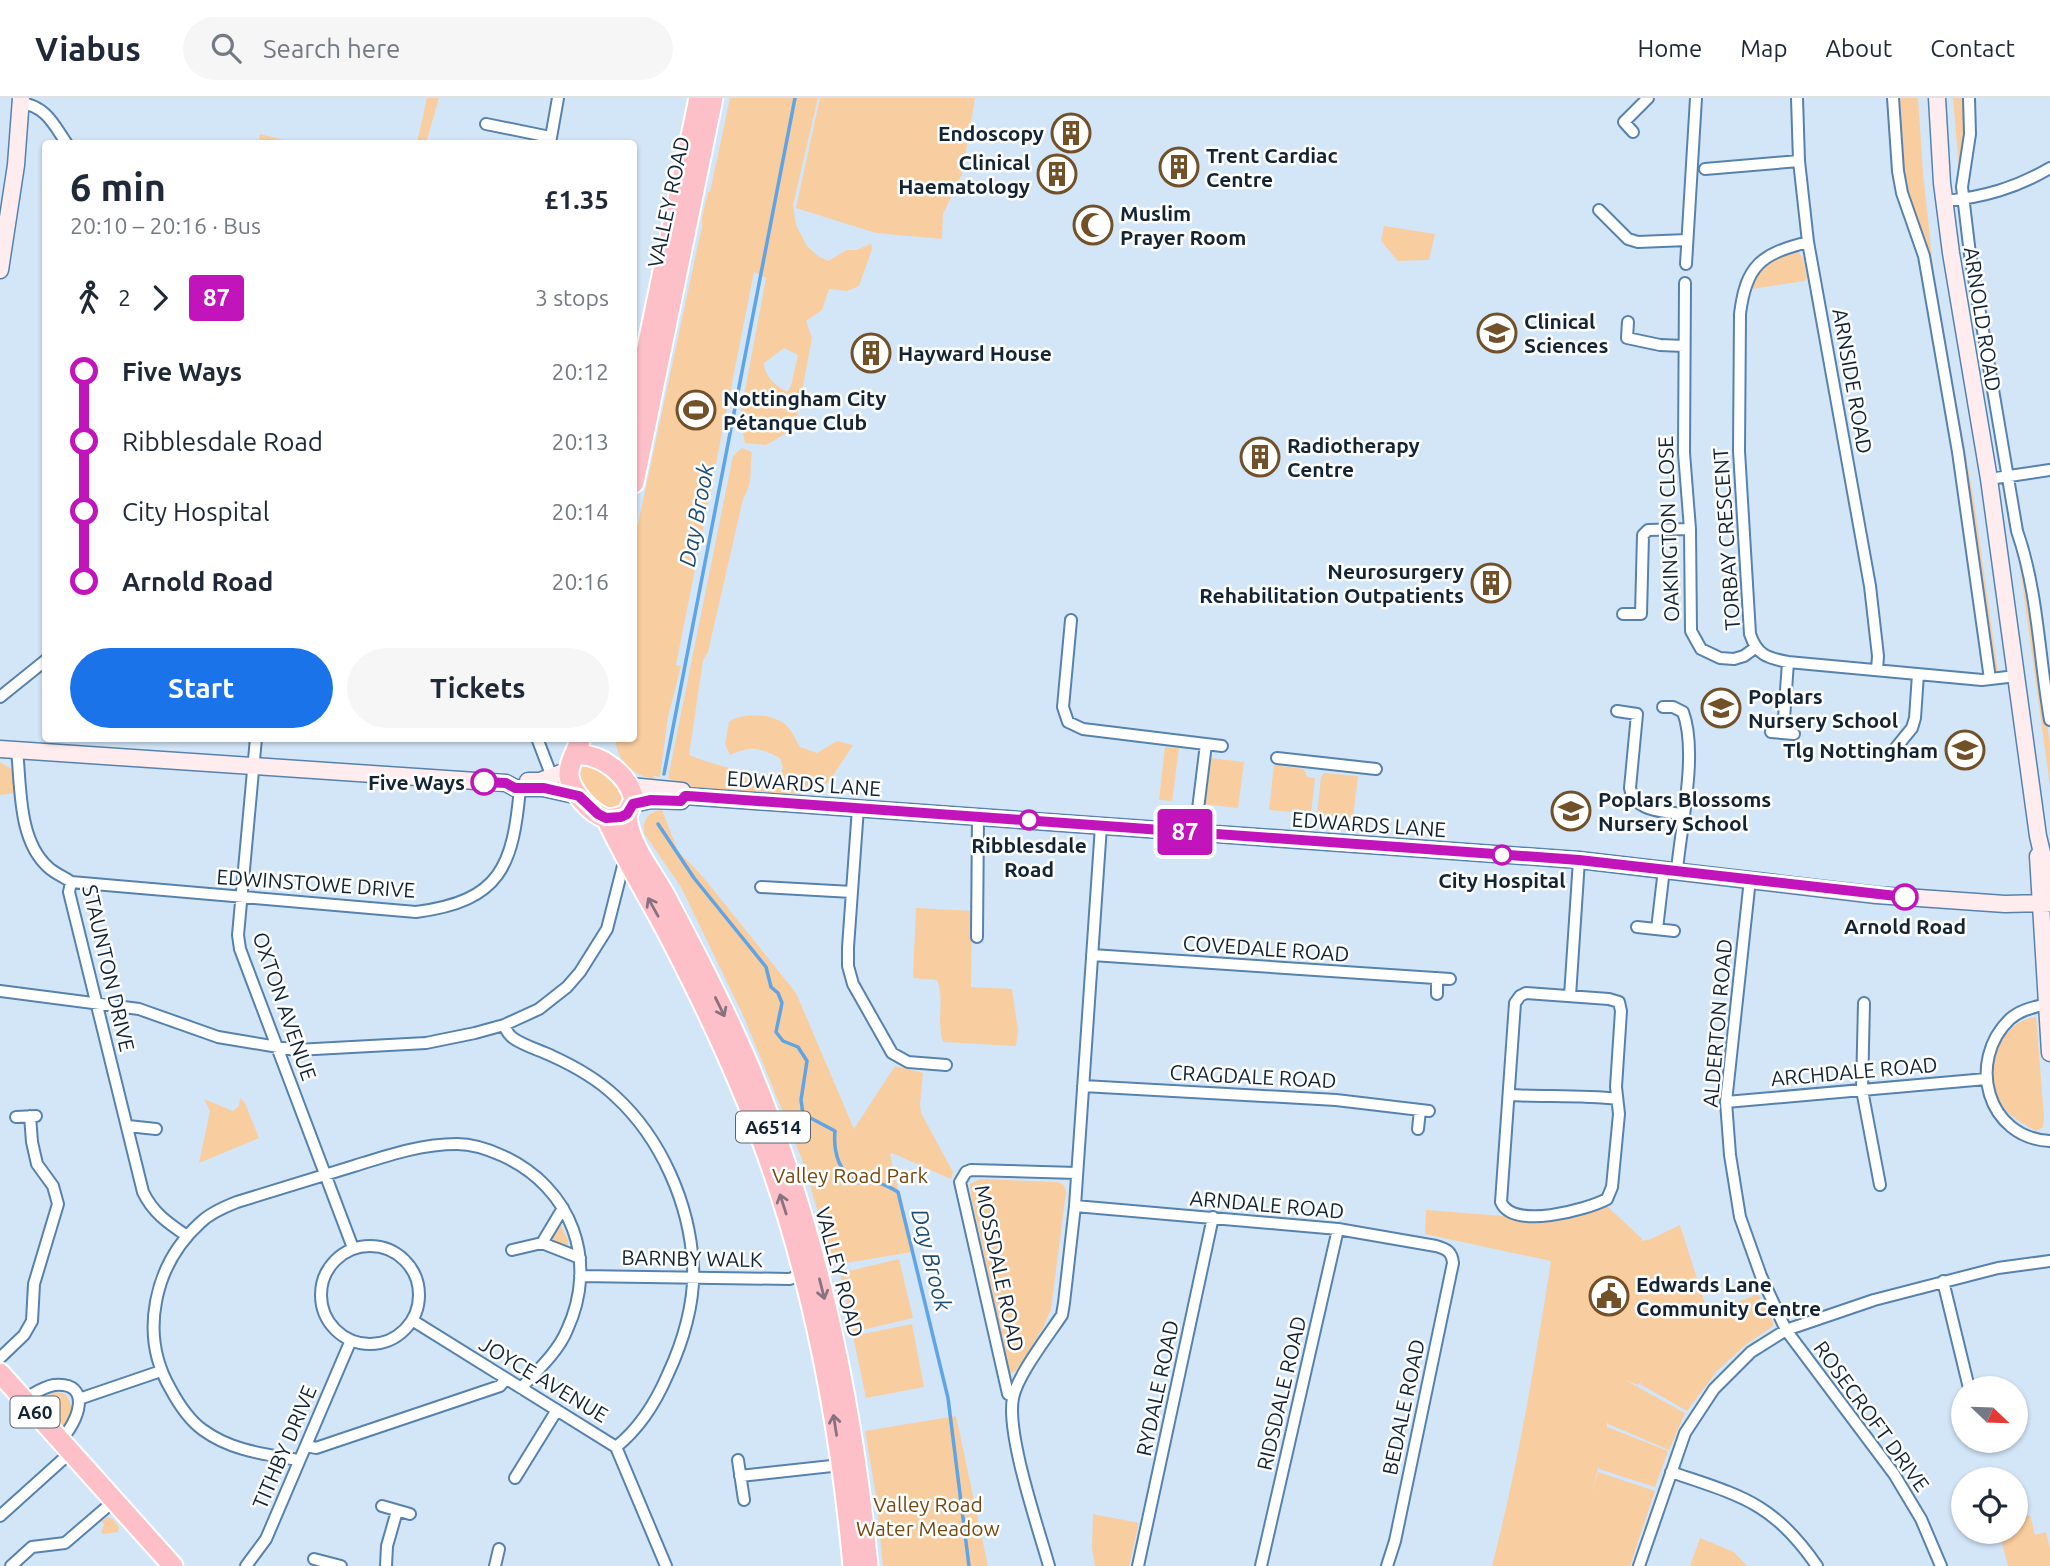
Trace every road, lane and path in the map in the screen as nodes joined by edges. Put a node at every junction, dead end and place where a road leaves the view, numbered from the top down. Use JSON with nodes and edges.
{"nodes":[{"id":1,"x":558,"y":98,"type":"edge"},
{"id":2,"x":699,"y":98,"type":"edge"},
{"id":3,"x":713,"y":98,"type":"edge"},
{"id":4,"x":1648,"y":98,"type":"edge"},
{"id":5,"x":1696,"y":98,"type":"edge"},
{"id":6,"x":1797,"y":98,"type":"edge"},
{"id":7,"x":1893,"y":98,"type":"edge"},
{"id":8,"x":1937,"y":98,"type":"edge"},
{"id":9,"x":1969,"y":98,"type":"edge"},
{"id":10,"x":21,"y":101,"type":"edge"},
{"id":11,"x":486,"y":124,"type":"dead end"},
{"id":12,"x":1633,"y":132,"type":"dead end"},
{"id":13,"x":65,"y":140,"type":"edge"},
{"id":14,"x":550,"y":140,"type":"edge"},
{"id":15,"x":1799,"y":161,"type":"junction"},
{"id":16,"x":2050,"y":168,"type":"edge"},
{"id":17,"x":1705,"y":169,"type":"dead end"},
{"id":18,"x":1964,"y":199,"type":"junction"},
{"id":19,"x":1945,"y":201,"type":"junction"},
{"id":20,"x":1598,"y":210,"type":"dead end"},
{"id":21,"x":1688,"y":240,"type":"junction"},
{"id":22,"x":1808,"y":242,"type":"junction"},
{"id":23,"x":1686,"y":264,"type":"dead end"},
{"id":24,"x":0,"y":270,"type":"edge"},
{"id":25,"x":1685,"y":283,"type":"dead end"},
{"id":26,"x":1628,"y":322,"type":"dead end"},
{"id":27,"x":1685,"y":346,"type":"junction"},
{"id":28,"x":639,"y":400,"type":"edge"},
{"id":29,"x":637,"y":433,"type":"edge"},
{"id":30,"x":2050,"y":470,"type":"edge"},
{"id":31,"x":2008,"y":476,"type":"junction"},
{"id":32,"x":1989,"y":479,"type":"junction"},
{"id":33,"x":1690,"y":529,"type":"junction"},
{"id":34,"x":1623,"y":614,"type":"dead end"},
{"id":35,"x":1071,"y":620,"type":"dead end"},
{"id":36,"x":1755,"y":648,"type":"junction"},
{"id":37,"x":1788,"y":662,"type":"junction"},
{"id":38,"x":42,"y":663,"type":"edge"},
{"id":39,"x":1877,"y":670,"type":"junction"},
{"id":40,"x":1918,"y":674,"type":"junction"},
{"id":41,"x":2016,"y":676,"type":"junction"},
{"id":42,"x":1990,"y":679,"type":"junction"},
{"id":43,"x":0,"y":697,"type":"edge"},
{"id":44,"x":1663,"y":707,"type":"dead end"},
{"id":45,"x":1617,"y":710,"type":"dead end"},
{"id":46,"x":2050,"y":720,"type":"edge"},
{"id":47,"x":1771,"y":732,"type":"dead end"},
{"id":48,"x":1888,"y":735,"type":"dead end"},
{"id":49,"x":255,"y":742,"type":"edge"},
{"id":50,"x":541,"y":742,"type":"edge"},
{"id":51,"x":602,"y":742,"type":"edge"},
{"id":52,"x":1206,"y":744,"type":"junction"},
{"id":53,"x":1897,"y":744,"type":"junction"},
{"id":54,"x":1222,"y":746,"type":"dead end"},
{"id":55,"x":0,"y":749,"type":"edge"},
{"id":56,"x":17,"y":750,"type":"junction"},
{"id":57,"x":1891,"y":755,"type":"dead end"},
{"id":58,"x":1277,"y":758,"type":"dead end"},
{"id":59,"x":570,"y":760,"type":"edge"},
{"id":60,"x":604,"y":761,"type":"junction"},
{"id":61,"x":252,"y":767,"type":"junction"},
{"id":62,"x":1376,"y":769,"type":"dead end"},
{"id":63,"x":513,"y":785,"type":"junction"},
{"id":64,"x":579,"y":796,"type":"junction"},
{"id":65,"x":630,"y":801,"type":"junction"},
{"id":66,"x":858,"y":808,"type":"junction"},
{"id":67,"x":1198,"y":809,"type":"dead end"},
{"id":68,"x":1683,"y":814,"type":"junction"},
{"id":69,"x":978,"y":817,"type":"junction"},
{"id":70,"x":606,"y":818,"type":"junction"},
{"id":71,"x":1101,"y":825,"type":"junction"},
{"id":72,"x":2038,"y":836,"type":"junction"},
{"id":73,"x":625,"y":858,"type":"junction"},
{"id":74,"x":1579,"y":860,"type":"junction"},
{"id":75,"x":1670,"y":869,"type":"junction"},
{"id":76,"x":772,"y":875,"type":"dead end"},
{"id":77,"x":1750,"y":879,"type":"junction"},
{"id":78,"x":71,"y":882,"type":"junction"},
{"id":79,"x":2050,"y":887,"type":"edge"},
{"id":80,"x":852,"y":892,"type":"junction"},
{"id":81,"x":241,"y":897,"type":"junction"},
{"id":82,"x":2045,"y":903,"type":"edge"},
{"id":83,"x":1637,"y":927,"type":"dead end"},
{"id":84,"x":1657,"y":929,"type":"junction"},
{"id":85,"x":1674,"y":931,"type":"dead end"},
{"id":86,"x":977,"y":937,"type":"dead end"},
{"id":87,"x":1092,"y":955,"type":"junction"},
{"id":88,"x":1437,"y":978,"type":"junction"},
{"id":89,"x":1450,"y":979,"type":"dead end"},
{"id":90,"x":0,"y":991,"type":"edge"},
{"id":91,"x":1437,"y":994,"type":"dead end"},
{"id":92,"x":1570,"y":996,"type":"junction"},
{"id":93,"x":97,"y":1003,"type":"junction"},
{"id":94,"x":1864,"y":1003,"type":"dead end"},
{"id":95,"x":2048,"y":1003,"type":"edge"},
{"id":96,"x":504,"y":1025,"type":"junction"},
{"id":97,"x":277,"y":1048,"type":"junction"},
{"id":98,"x":933,"y":1051,"type":"dead end"},
{"id":99,"x":2050,"y":1053,"type":"edge"},
{"id":100,"x":932,"y":1064,"type":"junction"},
{"id":101,"x":946,"y":1065,"type":"dead end"},
{"id":102,"x":1986,"y":1079,"type":"junction"},
{"id":103,"x":1083,"y":1086,"type":"junction"},
{"id":104,"x":1862,"y":1090,"type":"junction"},
{"id":105,"x":1509,"y":1095,"type":"junction"},
{"id":106,"x":1617,"y":1098,"type":"junction"},
{"id":107,"x":1726,"y":1102,"type":"junction"},
{"id":108,"x":16,"y":1117,"type":"dead end"},
{"id":109,"x":128,"y":1126,"type":"junction"},
{"id":110,"x":156,"y":1129,"type":"dead end"},
{"id":111,"x":1418,"y":1129,"type":"dead end"},
{"id":112,"x":2050,"y":1141,"type":"edge"},
{"id":113,"x":1077,"y":1173,"type":"junction"},
{"id":114,"x":324,"y":1175,"type":"junction"},
{"id":115,"x":1880,"y":1185,"type":"dead end"},
{"id":116,"x":1075,"y":1206,"type":"junction"},
{"id":117,"x":563,"y":1208,"type":"junction"},
{"id":118,"x":1213,"y":1217,"type":"junction"},
{"id":119,"x":1338,"y":1228,"type":"junction"},
{"id":120,"x":187,"y":1236,"type":"junction"},
{"id":121,"x":542,"y":1243,"type":"junction"},
{"id":122,"x":353,"y":1248,"type":"junction"},
{"id":123,"x":512,"y":1250,"type":"dead end"},
{"id":124,"x":1452,"y":1255,"type":"joint"},
{"id":125,"x":580,"y":1258,"type":"junction"},
{"id":126,"x":2050,"y":1261,"type":"edge"},
{"id":127,"x":803,"y":1273,"type":"junction"},
{"id":128,"x":580,"y":1276,"type":"junction"},
{"id":129,"x":692,"y":1278,"type":"junction"},
{"id":130,"x":1943,"y":1281,"type":"junction"},
{"id":131,"x":412,"y":1320,"type":"junction"},
{"id":132,"x":1786,"y":1330,"type":"junction"},
{"id":133,"x":351,"y":1340,"type":"junction"},
{"id":134,"x":0,"y":1358,"type":"edge"},
{"id":135,"x":160,"y":1371,"type":"junction"},
{"id":136,"x":0,"y":1373,"type":"edge"},
{"id":137,"x":1966,"y":1376,"type":"edge"},
{"id":138,"x":506,"y":1379,"type":"junction"},
{"id":139,"x":522,"y":1388,"type":"junction"},
{"id":140,"x":1013,"y":1396,"type":"junction"},
{"id":141,"x":24,"y":1399,"type":"junction"},
{"id":142,"x":79,"y":1399,"type":"junction"},
{"id":143,"x":557,"y":1410,"type":"junction"},
{"id":144,"x":66,"y":1446,"type":"junction"},
{"id":145,"x":306,"y":1446,"type":"junction"},
{"id":146,"x":616,"y":1447,"type":"junction"},
{"id":147,"x":299,"y":1460,"type":"junction"},
{"id":148,"x":738,"y":1460,"type":"dead end"},
{"id":149,"x":849,"y":1464,"type":"junction"},
{"id":150,"x":1671,"y":1472,"type":"junction"},
{"id":151,"x":740,"y":1476,"type":"junction"},
{"id":152,"x":515,"y":1478,"type":"dead end"},
{"id":153,"x":115,"y":1500,"type":"junction"},
{"id":154,"x":744,"y":1500,"type":"dead end"},
{"id":155,"x":382,"y":1506,"type":"dead end"},
{"id":156,"x":397,"y":1511,"type":"junction"},
{"id":157,"x":410,"y":1514,"type":"dead end"},
{"id":158,"x":0,"y":1516,"type":"edge"},
{"id":159,"x":499,"y":1549,"type":"dead end"},
{"id":160,"x":314,"y":1559,"type":"dead end"},
{"id":161,"x":11,"y":1566,"type":"edge"},
{"id":162,"x":173,"y":1566,"type":"edge"},
{"id":163,"x":246,"y":1566,"type":"edge"},
{"id":164,"x":341,"y":1566,"type":"edge"},
{"id":165,"x":386,"y":1566,"type":"edge"},
{"id":166,"x":495,"y":1566,"type":"edge"},
{"id":167,"x":666,"y":1566,"type":"edge"},
{"id":168,"x":853,"y":1566,"type":"edge"},
{"id":169,"x":868,"y":1566,"type":"edge"},
{"id":170,"x":1049,"y":1566,"type":"edge"},
{"id":171,"x":1138,"y":1566,"type":"edge"},
{"id":172,"x":1261,"y":1566,"type":"edge"},
{"id":173,"x":1387,"y":1566,"type":"edge"},
{"id":174,"x":1639,"y":1566,"type":"edge"},
{"id":175,"x":1817,"y":1566,"type":"edge"},
{"id":176,"x":1941,"y":1566,"type":"edge"}],
"edges":[{"from":1,"to":14,"type":"street"},
{"from":2,"to":28,"type":"highway","name":"VALLEY ROAD"},
{"from":3,"to":28,"type":"highway","name":"VALLEY ROAD"},
{"from":4,"to":12,"type":"street"},
{"from":5,"to":21,"type":"street"},
{"from":6,"to":15,"type":"street","name":"ARNSIDE ROAD"},
{"from":7,"to":42,"type":"street"},
{"from":8,"to":19,"type":"street","name":"ARNOLD ROAD"},
{"from":9,"to":18,"type":"street","name":"ARNOLD ROAD"},
{"from":10,"to":13,"type":"street"},
{"from":10,"to":24,"type":"street"},
{"from":11,"to":14,"type":"street"},
{"from":15,"to":17,"type":"street"},
{"from":15,"to":22,"type":"street","name":"ARNSIDE ROAD"},
{"from":16,"to":18,"type":"street"},
{"from":18,"to":19,"type":"street"},
{"from":18,"to":31,"type":"street","name":"ARNOLD ROAD"},
{"from":19,"to":32,"type":"street","name":"ARNOLD ROAD"},
{"from":20,"to":21,"type":"street"},
{"from":21,"to":23,"type":"street"},
{"from":22,"to":36,"type":"street","name":"TORBAY CRESCENT"},
{"from":22,"to":39,"type":"street","name":"ARNSIDE ROAD"},
{"from":25,"to":27,"type":"street","name":"OAKINGTON CLOSE"},
{"from":26,"to":27,"type":"street"},
{"from":27,"to":33,"type":"street","name":"OAKINGTON CLOSE"},
{"from":28,"to":29,"type":"highway","name":"VALLEY ROAD"},
{"from":30,"to":31,"type":"street"},
{"from":31,"to":32,"type":"street"},
{"from":31,"to":46,"type":"street","name":"ARNOLD ROAD"},
{"from":32,"to":41,"type":"street","name":"ARNOLD ROAD"},
{"from":33,"to":34,"type":"street"},
{"from":33,"to":36,"type":"street","name":"OAKINGTON CLOSE"},
{"from":35,"to":52,"type":"street"},
{"from":36,"to":37,"type":"street","name":"TORBAY CRESCENT"},
{"from":37,"to":39,"type":"street","name":"TORBAY CRESCENT"},
{"from":37,"to":47,"type":"street"},
{"from":38,"to":43,"type":"street"},
{"from":39,"to":40,"type":"street","name":"TORBAY CRESCENT"},
{"from":40,"to":42,"type":"street","name":"TORBAY CRESCENT"},
{"from":40,"to":53,"type":"street"},
{"from":41,"to":42,"type":"street","name":"TORBAY CRESCENT"},
{"from":41,"to":72,"type":"street","name":"ARNOLD ROAD"},
{"from":44,"to":68,"type":"street"},
{"from":45,"to":68,"type":"street"},
{"from":48,"to":53,"type":"street"},
{"from":49,"to":61,"type":"street","name":"OXTON AVENUE"},
{"from":50,"to":59,"type":"street"},
{"from":51,"to":60,"type":"highway"},
{"from":52,"to":54,"type":"street"},
{"from":52,"to":67,"type":"street"},
{"from":53,"to":57,"type":"street"},
{"from":55,"to":56,"type":"street"},
{"from":56,"to":61,"type":"street"},
{"from":56,"to":78,"type":"street","name":"STAUNTON DRIVE"},
{"from":58,"to":62,"type":"street"},
{"from":59,"to":60,"type":"highway"},
{"from":59,"to":63,"type":"street"},
{"from":59,"to":64,"type":"highway","number":"A6514"},
{"from":60,"to":65,"type":"highway","number":"A6514"},
{"from":61,"to":63,"type":"street"},
{"from":61,"to":81,"type":"street","name":"OXTON AVENUE"},
{"from":63,"to":64,"type":"street"},
{"from":63,"to":81,"type":"street","name":"EDWINSTOWE DRIVE"},
{"from":64,"to":70,"type":"highway","number":"A6514"},
{"from":65,"to":66,"type":"street","name":"EDWARDS LANE"},
{"from":65,"to":70,"type":"highway"},
{"from":65,"to":149,"type":"highway","name":"VALLEY ROAD","number":"A6514","one_way":true},
{"from":66,"to":69,"type":"street","name":"EDWARDS LANE"},
{"from":66,"to":80,"type":"street"},
{"from":68,"to":75,"type":"street"},
{"from":69,"to":71,"type":"street","name":"EDWARDS LANE"},
{"from":69,"to":86,"type":"street"},
{"from":70,"to":73,"type":"highway","name":"VALLEY ROAD","number":"A6514"},
{"from":71,"to":74,"type":"street","name":"EDWARDS LANE"},
{"from":71,"to":87,"type":"street"},
{"from":72,"to":79,"type":"street","name":"ARNOLD ROAD"},
{"from":72,"to":82,"type":"street","name":"ARNOLD ROAD"},
{"from":73,"to":96,"type":"street"},
{"from":127,"to":73,"type":"highway","name":"VALLEY ROAD","number":"A6514","one_way":true},
{"from":74,"to":75,"type":"street","name":"EDWARDS LANE"},
{"from":74,"to":92,"type":"street"},
{"from":75,"to":77,"type":"street","name":"EDWARDS LANE"},
{"from":75,"to":84,"type":"street"},
{"from":76,"to":80,"type":"street"},
{"from":77,"to":82,"type":"street","name":"EDWARDS LANE"},
{"from":77,"to":107,"type":"street","name":"ALDERTON ROAD"},
{"from":78,"to":81,"type":"street","name":"EDWINSTOWE DRIVE"},
{"from":78,"to":93,"type":"street","name":"STAUNTON DRIVE"},
{"from":80,"to":100,"type":"street"},
{"from":81,"to":97,"type":"street","name":"OXTON AVENUE"},
{"from":82,"to":95,"type":"street","name":"ARNOLD ROAD"},
{"from":83,"to":84,"type":"street"},
{"from":84,"to":85,"type":"street"},
{"from":87,"to":88,"type":"street","name":"COVEDALE ROAD"},
{"from":87,"to":103,"type":"street"},
{"from":88,"to":89,"type":"street","name":"COVEDALE ROAD"},
{"from":88,"to":91,"type":"street"},
{"from":90,"to":93,"type":"street"},
{"from":92,"to":105,"type":"street"},
{"from":92,"to":106,"type":"street"},
{"from":93,"to":97,"type":"street"},
{"from":93,"to":109,"type":"street","name":"STAUNTON DRIVE"},
{"from":94,"to":104,"type":"street"},
{"from":95,"to":99,"type":"street","name":"ARNOLD ROAD"},
{"from":95,"to":102,"type":"street"},
{"from":96,"to":97,"type":"street"},
{"from":96,"to":129,"type":"street"},
{"from":97,"to":114,"type":"street","name":"OXTON AVENUE"},
{"from":98,"to":100,"type":"street"},
{"from":100,"to":101,"type":"street"},
{"from":102,"to":104,"type":"street","name":"ARCHDALE ROAD"},
{"from":102,"to":112,"type":"street"},
{"from":103,"to":111,"type":"street","name":"CRAGDALE ROAD"},
{"from":103,"to":113,"type":"street"},
{"from":104,"to":107,"type":"street","name":"ARCHDALE ROAD"},
{"from":104,"to":115,"type":"street"},
{"from":105,"to":106,"type":"street"},
{"from":105,"to":106,"type":"street"},
{"from":107,"to":132,"type":"street","name":"ALDERTON ROAD"},
{"from":108,"to":134,"type":"street"},
{"from":109,"to":110,"type":"street"},
{"from":109,"to":120,"type":"street","name":"STAUNTON DRIVE"},
{"from":113,"to":116,"type":"street"},
{"from":113,"to":140,"type":"street","name":"MOSSDALE ROAD"},
{"from":114,"to":117,"type":"street"},
{"from":114,"to":120,"type":"street"},
{"from":114,"to":122,"type":"street","name":"OXTON AVENUE"},
{"from":116,"to":118,"type":"street","name":"ARNDALE ROAD"},
{"from":116,"to":140,"type":"street"},
{"from":117,"to":121,"type":"street"},
{"from":117,"to":125,"type":"street"},
{"from":118,"to":119,"type":"street","name":"ARNDALE ROAD"},
{"from":118,"to":171,"type":"street","name":"RYDALE ROAD"},
{"from":119,"to":124,"type":"street","name":"ARNDALE ROAD"},
{"from":119,"to":172,"type":"street","name":"RIDSDALE ROAD"},
{"from":120,"to":135,"type":"street"},
{"from":121,"to":123,"type":"street"},
{"from":121,"to":125,"type":"street"},
{"from":122,"to":131,"type":"street"},
{"from":122,"to":133,"type":"street"},
{"from":124,"to":173,"type":"street","name":"BEDALE ROAD"},
{"from":125,"to":128,"type":"street"},
{"from":126,"to":130,"type":"street"},
{"from":127,"to":129,"type":"street","name":"BARNBY WALK"},
{"from":149,"to":127,"type":"highway","name":"VALLEY ROAD","number":"A6514","one_way":true},
{"from":128,"to":129,"type":"street","name":"BARNBY WALK"},
{"from":128,"to":139,"type":"street"},
{"from":129,"to":146,"type":"street"},
{"from":130,"to":132,"type":"street"},
{"from":130,"to":137,"type":"street"},
{"from":131,"to":133,"type":"street"},
{"from":131,"to":138,"type":"street","name":"JOYCE AVENUE"},
{"from":132,"to":150,"type":"street"},
{"from":132,"to":176,"type":"street","name":"ROSECROFT DRIVE"},
{"from":133,"to":145,"type":"street","name":"TITHBY DRIVE"},
{"from":135,"to":142,"type":"street"},
{"from":135,"to":147,"type":"street"},
{"from":136,"to":141,"type":"highway","number":"A60"},
{"from":138,"to":139,"type":"street","name":"JOYCE AVENUE"},
{"from":138,"to":145,"type":"street"},
{"from":139,"to":143,"type":"street","name":"JOYCE AVENUE"},
{"from":140,"to":170,"type":"street"},
{"from":141,"to":142,"type":"street"},
{"from":141,"to":144,"type":"highway","number":"A60"},
{"from":142,"to":144,"type":"street"},
{"from":143,"to":146,"type":"street","name":"JOYCE AVENUE"},
{"from":143,"to":152,"type":"street"},
{"from":144,"to":153,"type":"highway","number":"A60"},
{"from":144,"to":158,"type":"street"},
{"from":145,"to":147,"type":"street","name":"TITHBY DRIVE"},
{"from":146,"to":167,"type":"street","name":"JOYCE AVENUE"},
{"from":147,"to":163,"type":"street","name":"TITHBY DRIVE"},
{"from":148,"to":151,"type":"street"},
{"from":149,"to":151,"type":"street"},
{"from":149,"to":168,"type":"highway","name":"VALLEY ROAD","number":"A6514"},
{"from":149,"to":169,"type":"highway","name":"VALLEY ROAD","number":"A6514"},
{"from":150,"to":174,"type":"street"},
{"from":150,"to":175,"type":"street"},
{"from":151,"to":154,"type":"street"},
{"from":153,"to":161,"type":"street"},
{"from":153,"to":162,"type":"highway","number":"A60"},
{"from":155,"to":156,"type":"street"},
{"from":156,"to":157,"type":"street"},
{"from":156,"to":165,"type":"street"},
{"from":159,"to":166,"type":"street"},
{"from":160,"to":164,"type":"street"}]}
